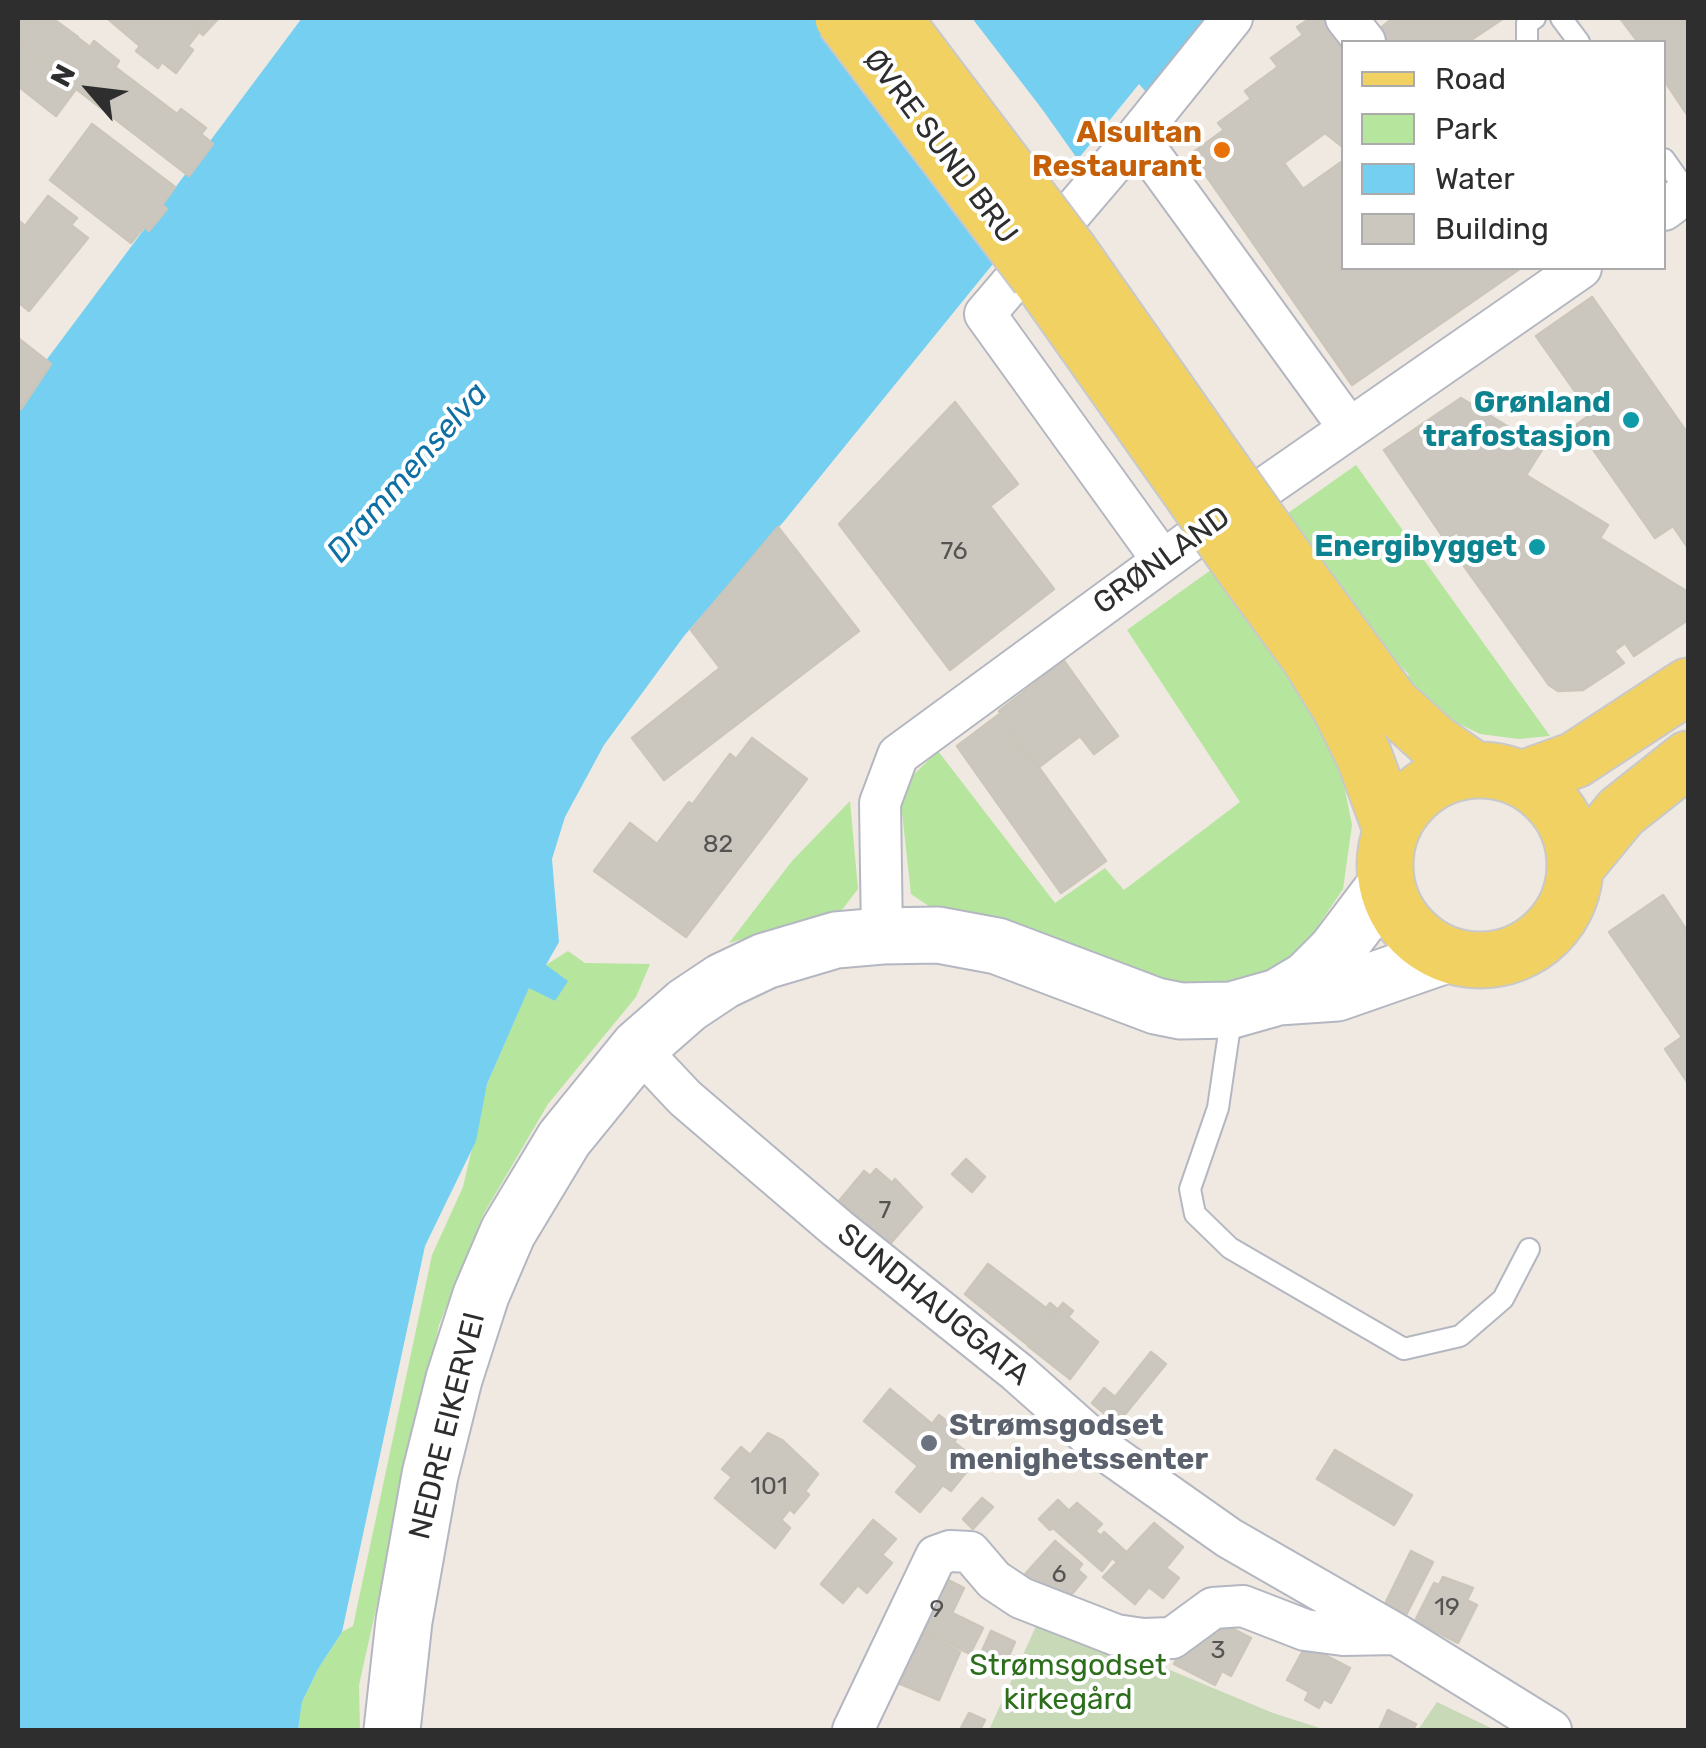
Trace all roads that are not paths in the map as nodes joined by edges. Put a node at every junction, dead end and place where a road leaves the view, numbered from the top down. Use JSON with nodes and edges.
{"nodes":[{"id":1,"x":842,"y":18,"type":"edge"},
{"id":2,"x":892,"y":18,"type":"edge"},
{"id":3,"x":1232,"y":18,"type":"edge"},
{"id":4,"x":1346,"y":18,"type":"edge"},
{"id":5,"x":1535,"y":18,"type":"edge"},
{"id":6,"x":1561,"y":18,"type":"edge"},
{"id":7,"x":1363,"y":40,"type":"edge"},
{"id":8,"x":1527,"y":40,"type":"edge"},
{"id":9,"x":1578,"y":40,"type":"edge"},
{"id":10,"x":1137,"y":136,"type":"junction"},
{"id":11,"x":1666,"y":162,"type":"edge"},
{"id":12,"x":1688,"y":192,"type":"edge"},
{"id":13,"x":1666,"y":208,"type":"edge"},
{"id":14,"x":1054,"y":264,"type":"junction"},
{"id":15,"x":1577,"y":270,"type":"edge"},
{"id":16,"x":1349,"y":428,"type":"junction"},
{"id":17,"x":1259,"y":556,"type":"junction"},
{"id":18,"x":1148,"y":571,"type":"junction"},
{"id":19,"x":1688,"y":686,"type":"edge"},
{"id":20,"x":1688,"y":760,"type":"edge"},
{"id":21,"x":1497,"y":774,"type":"junction"},
{"id":22,"x":1391,"y":829,"type":"junction"},
{"id":23,"x":1579,"y":863,"type":"junction"},
{"id":24,"x":1385,"y":886,"type":"junction"},
{"id":25,"x":882,"y":936,"type":"junction"},
{"id":26,"x":1446,"y":955,"type":"junction"},
{"id":27,"x":1255,"y":1003,"type":"junction"},
{"id":28,"x":638,"y":1048,"type":"junction"},
{"id":29,"x":1529,"y":1250,"type":"dead end"},
{"id":30,"x":1396,"y":1634,"type":"junction"},
{"id":31,"x":392,"y":1730,"type":"edge"},
{"id":32,"x":853,"y":1730,"type":"edge"},
{"id":33,"x":1551,"y":1730,"type":"edge"}],
"edges":[{"from":1,"to":14,"type":"main road","name":"ØVRE SUND BRU","bridge":true},
{"from":2,"to":14,"type":"main road","name":"ØVRE SUND BRU","bridge":true},
{"from":3,"to":10,"type":"street"},
{"from":4,"to":7,"type":"street"},
{"from":5,"to":8,"type":"lane"},
{"from":6,"to":9,"type":"lane"},
{"from":10,"to":16,"type":"street"},
{"from":10,"to":18,"type":"street"},
{"from":11,"to":12,"type":"lane"},
{"from":12,"to":13,"type":"street"},
{"from":14,"to":17,"type":"main road","bridge":true},
{"from":15,"to":16,"type":"street","name":"GRØNLAND"},
{"from":16,"to":18,"type":"street","name":"GRØNLAND"},
{"from":17,"to":21,"type":"main road"},
{"from":17,"to":22,"type":"main road"},
{"from":18,"to":25,"type":"street","name":"GRØNLAND"},
{"from":19,"to":21,"type":"main road"},
{"from":20,"to":23,"type":"main road"},
{"from":21,"to":22,"type":"main road"},
{"from":21,"to":23,"type":"main road"},
{"from":22,"to":24,"type":"main road"},
{"from":23,"to":26,"type":"main road"},
{"from":24,"to":26,"type":"main road"},
{"from":24,"to":27,"type":"main road"},
{"from":25,"to":27,"type":"main road","name":"NEDRE EIKERVEI"},
{"from":25,"to":28,"type":"main road","name":"NEDRE EIKERVEI"},
{"from":26,"to":27,"type":"main road","name":"NEDRE EIKERVEI"},
{"from":27,"to":29,"type":"lane"},
{"from":28,"to":30,"type":"street","name":"SUNDHAUGGATA"},
{"from":28,"to":31,"type":"main road","name":"NEDRE EIKERVEI"},
{"from":30,"to":32,"type":"street"},
{"from":30,"to":33,"type":"street","name":"SUNDHAUGGATA"}]}
